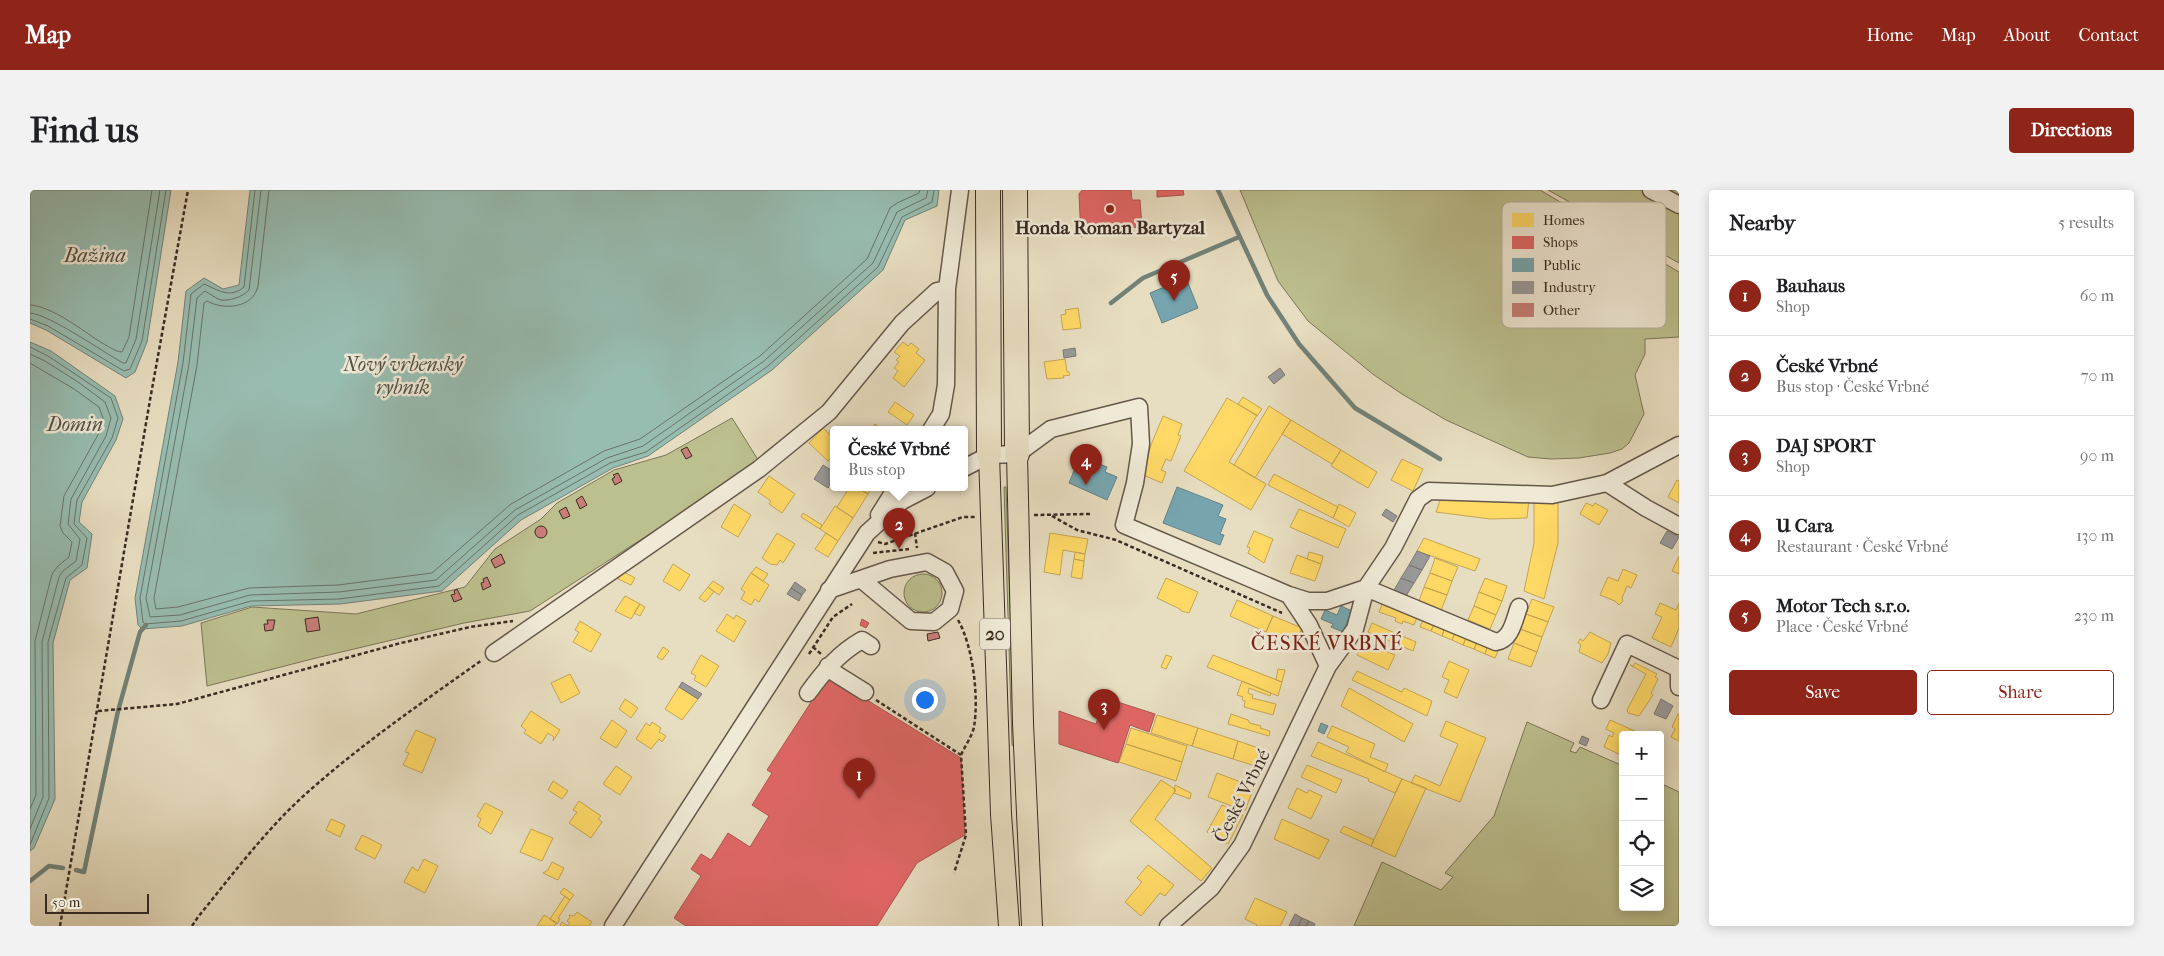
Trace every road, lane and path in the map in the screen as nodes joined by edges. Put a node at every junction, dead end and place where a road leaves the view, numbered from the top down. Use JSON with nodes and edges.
{"nodes":[{"id":1,"x":188,"y":190,"type":"edge"},
{"id":2,"x":960,"y":190,"type":"edge"},
{"id":3,"x":988,"y":190,"type":"edge"},
{"id":4,"x":1015,"y":190,"type":"edge"},
{"id":5,"x":1650,"y":190,"type":"edge"},
{"id":6,"x":1679,"y":205,"type":"edge"},
{"id":7,"x":948,"y":289,"type":"junction"},
{"id":8,"x":934,"y":426,"type":"edge"},
{"id":9,"x":1679,"y":445,"type":"edge"},
{"id":10,"x":1017,"y":454,"type":"junction"},
{"id":11,"x":989,"y":455,"type":"junction"},
{"id":12,"x":968,"y":466,"type":"edge"},
{"id":13,"x":1607,"y":483,"type":"junction"},
{"id":14,"x":894,"y":491,"type":"edge"},
{"id":15,"x":921,"y":491,"type":"edge"},
{"id":16,"x":1090,"y":514,"type":"dead end"},
{"id":17,"x":1032,"y":515,"type":"dead end"},
{"id":18,"x":1052,"y":516,"type":"junction"},
{"id":19,"x":982,"y":517,"type":"dead end"},
{"id":20,"x":1679,"y":526,"type":"edge"},
{"id":21,"x":867,"y":533,"type":"junction"},
{"id":22,"x":915,"y":533,"type":"junction"},
{"id":23,"x":862,"y":580,"type":"junction"},
{"id":24,"x":1366,"y":588,"type":"junction"},
{"id":25,"x":829,"y":590,"type":"junction"},
{"id":26,"x":1289,"y":594,"type":"junction"},
{"id":27,"x":852,"y":604,"type":"dead end"},
{"id":28,"x":1519,"y":607,"type":"dead end"},
{"id":29,"x":950,"y":608,"type":"junction"},
{"id":30,"x":1283,"y":613,"type":"dead end"},
{"id":31,"x":518,"y":620,"type":"dead end"},
{"id":32,"x":866,"y":638,"type":"dead end"},
{"id":33,"x":494,"y":652,"type":"joint"},
{"id":34,"x":809,"y":654,"type":"dead end"},
{"id":35,"x":828,"y":666,"type":"junction"},
{"id":36,"x":1328,"y":666,"type":"junction"},
{"id":37,"x":1679,"y":668,"type":"edge"},
{"id":38,"x":1679,"y":687,"type":"edge"},
{"id":39,"x":865,"y":692,"type":"joint"},
{"id":40,"x":808,"y":693,"type":"dead end"},
{"id":41,"x":1601,"y":700,"type":"dead end"},
{"id":42,"x":98,"y":711,"type":"junction"},
{"id":43,"x":960,"y":755,"type":"junction"},
{"id":44,"x":954,"y":873,"type":"dead end"},
{"id":45,"x":60,"y":926,"type":"edge"},
{"id":46,"x":192,"y":926,"type":"edge"},
{"id":47,"x":613,"y":926,"type":"edge"},
{"id":48,"x":1009,"y":926,"type":"edge"},
{"id":49,"x":1032,"y":926,"type":"edge"},
{"id":50,"x":1168,"y":926,"type":"edge"}],
"edges":[{"from":1,"to":42,"type":"path"},
{"from":2,"to":7,"type":"street"},
{"from":3,"to":11,"type":"highway","number":"20"},
{"from":4,"to":10,"type":"highway","number":"20"},
{"from":5,"to":6,"type":"street"},
{"from":7,"to":8,"type":"street"},
{"from":7,"to":33,"type":"street"},
{"from":9,"to":13,"type":"street","name":"České Vrbné"},
{"from":10,"to":11,"type":"street"},
{"from":10,"to":26,"type":"street"},
{"from":10,"to":49,"type":"main road","number":"20"},
{"from":11,"to":12,"type":"street"},
{"from":11,"to":48,"type":"main road","number":"20"},
{"from":13,"to":20,"type":"street"},
{"from":13,"to":24,"type":"street","name":"České Vrbné"},
{"from":14,"to":21,"type":"street"},
{"from":15,"to":21,"type":"street"},
{"from":16,"to":18,"type":"path"},
{"from":17,"to":18,"type":"path"},
{"from":18,"to":30,"type":"path"},
{"from":19,"to":22,"type":"path"},
{"from":21,"to":25,"type":"street"},
{"from":22,"to":22,"type":"path"},
{"from":23,"to":25,"type":"street"},
{"from":23,"to":29,"type":"street"},
{"from":23,"to":29,"type":"street"},
{"from":24,"to":26,"type":"street"},
{"from":24,"to":28,"type":"street"},
{"from":24,"to":36,"type":"street","name":"České Vrbné"},
{"from":25,"to":47,"type":"street"},
{"from":26,"to":36,"type":"street"},
{"from":27,"to":34,"type":"path"},
{"from":29,"to":43,"type":"path"},
{"from":31,"to":42,"type":"path"},
{"from":32,"to":35,"type":"street"},
{"from":33,"to":46,"type":"path"},
{"from":35,"to":39,"type":"street"},
{"from":35,"to":40,"type":"street"},
{"from":36,"to":50,"type":"street","name":"České Vrbné"},
{"from":37,"to":38,"type":"street"},
{"from":37,"to":41,"type":"street"},
{"from":39,"to":43,"type":"path"},
{"from":42,"to":45,"type":"path"},
{"from":43,"to":44,"type":"path"}]}
